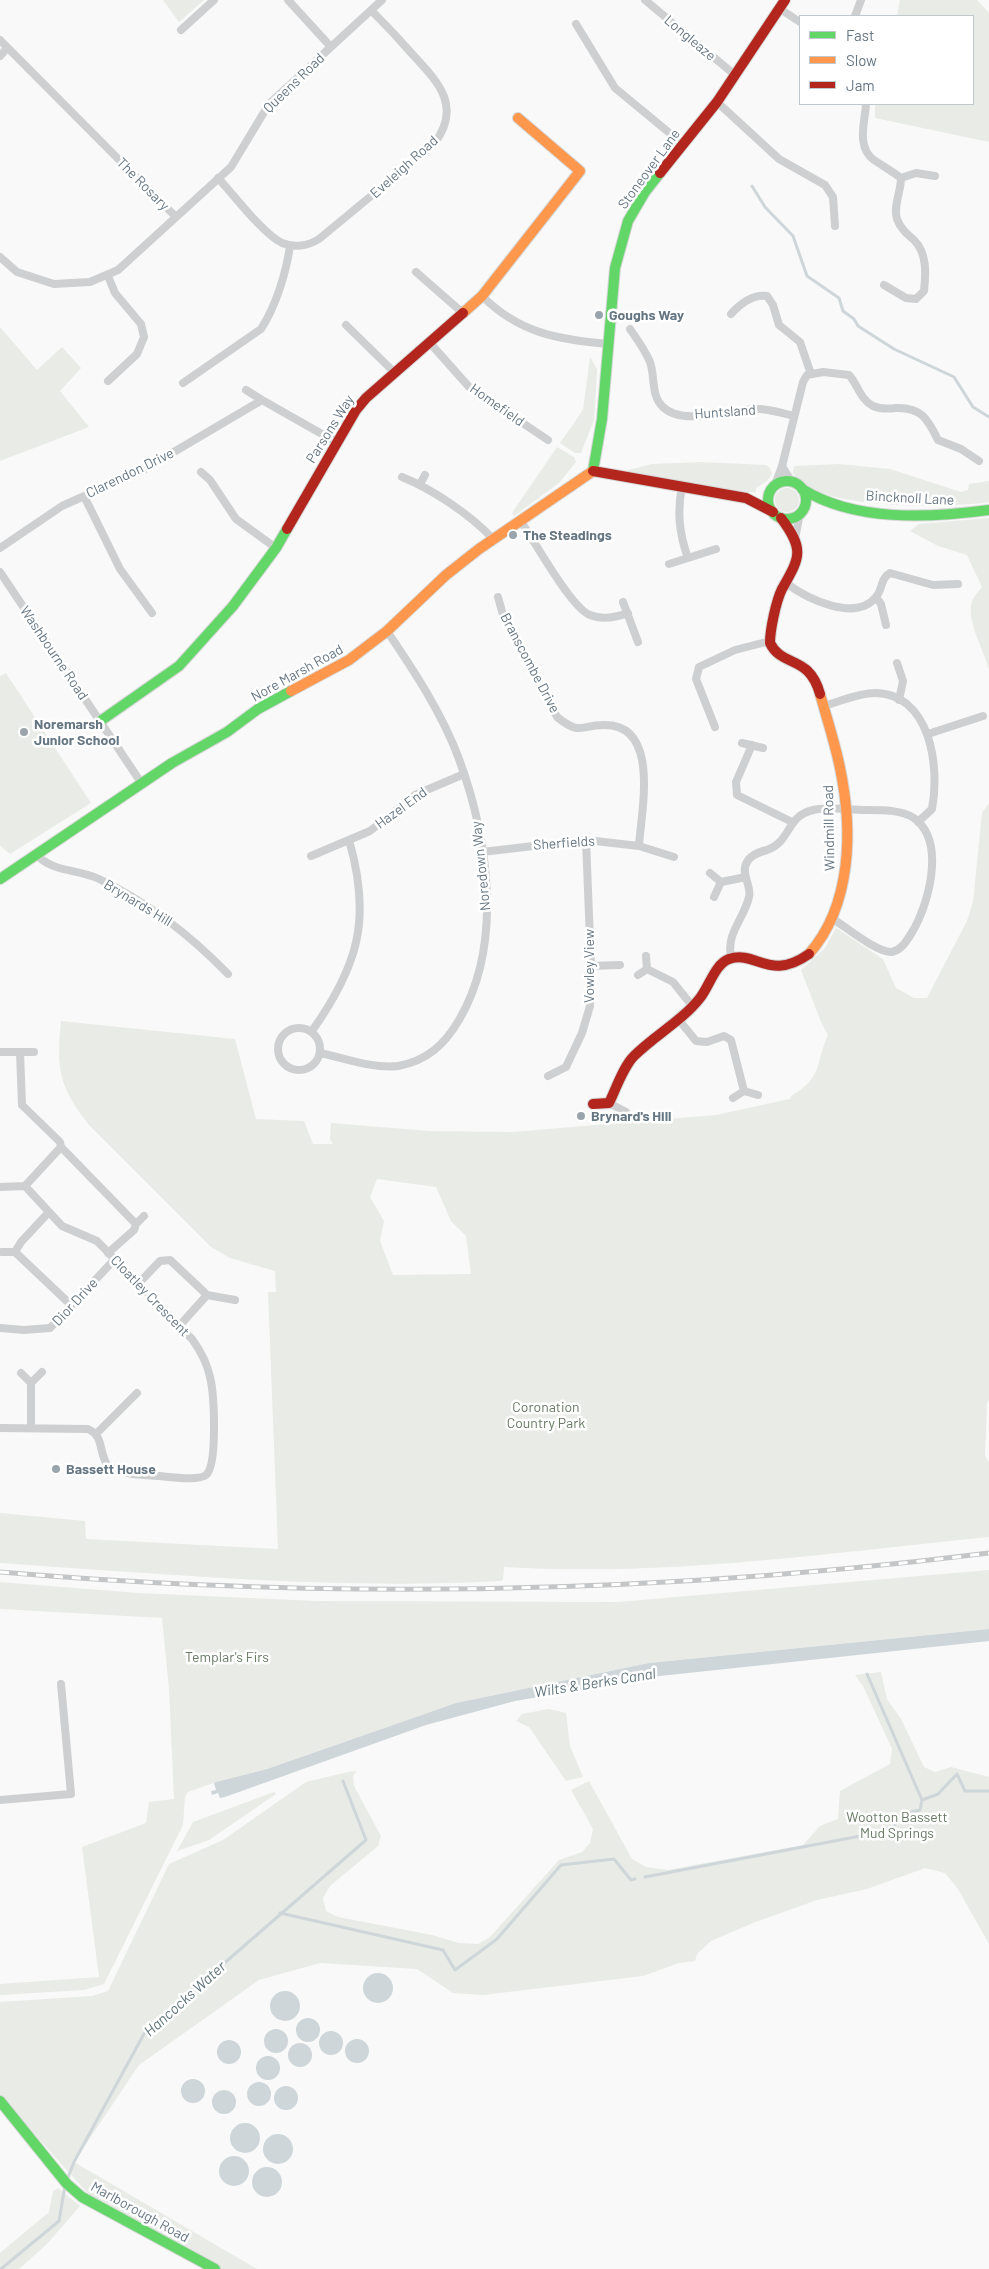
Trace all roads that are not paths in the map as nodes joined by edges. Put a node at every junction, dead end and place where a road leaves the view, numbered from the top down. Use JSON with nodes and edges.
{"nodes":[{"id":1,"x":214,"y":0,"type":"edge"},
{"id":2,"x":288,"y":0,"type":"edge"},
{"id":3,"x":382,"y":0,"type":"edge"},
{"id":4,"x":645,"y":0,"type":"edge"},
{"id":5,"x":861,"y":0,"type":"edge"},
{"id":6,"x":782,"y":4,"type":"edge"},
{"id":7,"x":371,"y":10,"type":"junction"},
{"id":8,"x":855,"y":15,"type":"edge"},
{"id":9,"x":799,"y":21,"type":"edge"},
{"id":10,"x":576,"y":24,"type":"dead end"},
{"id":11,"x":181,"y":30,"type":"dead end"},
{"id":12,"x":0,"y":40,"type":"edge"},
{"id":13,"x":331,"y":47,"type":"junction"},
{"id":14,"x":7,"y":48,"type":"junction"},
{"id":15,"x":0,"y":56,"type":"edge"},
{"id":16,"x":735,"y":75,"type":"junction"},
{"id":17,"x":717,"y":102,"type":"junction"},
{"id":18,"x":866,"y":105,"type":"edge"},
{"id":19,"x":518,"y":118,"type":"dead end"},
{"id":20,"x":684,"y":144,"type":"junction"},
{"id":21,"x":934,"y":176,"type":"dead end"},
{"id":22,"x":218,"y":178,"type":"junction"},
{"id":23,"x":901,"y":178,"type":"junction"},
{"id":24,"x":176,"y":217,"type":"junction"},
{"id":25,"x":836,"y":226,"type":"dead end"},
{"id":26,"x":290,"y":246,"type":"junction"},
{"id":27,"x":0,"y":257,"type":"edge"},
{"id":28,"x":416,"y":272,"type":"dead end"},
{"id":29,"x":108,"y":276,"type":"junction"},
{"id":30,"x":884,"y":285,"type":"dead end"},
{"id":31,"x":482,"y":296,"type":"junction"},
{"id":32,"x":464,"y":314,"type":"junction"},
{"id":33,"x":731,"y":314,"type":"dead end"},
{"id":34,"x":346,"y":325,"type":"dead end"},
{"id":35,"x":630,"y":329,"type":"dead end"},
{"id":36,"x":430,"y":343,"type":"junction"},
{"id":37,"x":609,"y":344,"type":"junction"},
{"id":38,"x":395,"y":373,"type":"junction"},
{"id":39,"x":811,"y":374,"type":"junction"},
{"id":40,"x":108,"y":381,"type":"dead end"},
{"id":41,"x":184,"y":383,"type":"dead end"},
{"id":42,"x":246,"y":390,"type":"dead end"},
{"id":43,"x":262,"y":400,"type":"junction"},
{"id":44,"x":794,"y":416,"type":"junction"},
{"id":45,"x":548,"y":440,"type":"dead end"},
{"id":46,"x":336,"y":442,"type":"junction"},
{"id":47,"x":979,"y":461,"type":"dead end"},
{"id":48,"x":782,"y":466,"type":"junction"},
{"id":49,"x":593,"y":471,"type":"junction"},
{"id":50,"x":200,"y":472,"type":"dead end"},
{"id":51,"x":425,"y":475,"type":"dead end"},
{"id":52,"x":402,"y":477,"type":"dead end"},
{"id":53,"x":792,"y":482,"type":"junction"},
{"id":54,"x":420,"y":484,"type":"junction"},
{"id":55,"x":682,"y":486,"type":"junction"},
{"id":56,"x":773,"y":488,"type":"junction"},
{"id":57,"x":802,"y":489,"type":"junction"},
{"id":58,"x":84,"y":496,"type":"junction"},
{"id":59,"x":746,"y":498,"type":"junction"},
{"id":60,"x":829,"y":504,"type":"junction"},
{"id":61,"x":989,"y":510,"type":"edge"},
{"id":62,"x":801,"y":511,"type":"junction"},
{"id":63,"x":777,"y":515,"type":"junction"},
{"id":64,"x":520,"y":520,"type":"junction"},
{"id":65,"x":795,"y":538,"type":"junction"},
{"id":66,"x":492,"y":539,"type":"junction"},
{"id":67,"x":0,"y":548,"type":"edge"},
{"id":68,"x":276,"y":548,"type":"junction"},
{"id":69,"x":716,"y":549,"type":"dead end"},
{"id":70,"x":688,"y":558,"type":"junction"},
{"id":71,"x":669,"y":564,"type":"dead end"},
{"id":72,"x":0,"y":572,"type":"edge"},
{"id":73,"x":786,"y":583,"type":"junction"},
{"id":74,"x":958,"y":584,"type":"dead end"},
{"id":75,"x":498,"y":597,"type":"dead end"},
{"id":76,"x":876,"y":597,"type":"junction"},
{"id":77,"x":624,"y":602,"type":"dead end"},
{"id":78,"x":152,"y":613,"type":"dead end"},
{"id":79,"x":628,"y":613,"type":"junction"},
{"id":80,"x":886,"y":625,"type":"dead end"},
{"id":81,"x":386,"y":631,"type":"junction"},
{"id":82,"x":770,"y":641,"type":"junction"},
{"id":83,"x":638,"y":642,"type":"dead end"},
{"id":84,"x":897,"y":663,"type":"dead end"},
{"id":85,"x":899,"y":700,"type":"junction"},
{"id":86,"x":823,"y":706,"type":"junction"},
{"id":87,"x":983,"y":716,"type":"dead end"},
{"id":88,"x":99,"y":722,"type":"junction"},
{"id":89,"x":715,"y":726,"type":"dead end"},
{"id":90,"x":928,"y":734,"type":"junction"},
{"id":91,"x":742,"y":742,"type":"dead end"},
{"id":92,"x":752,"y":745,"type":"junction"},
{"id":93,"x":762,"y":748,"type":"dead end"},
{"id":94,"x":464,"y":774,"type":"junction"},
{"id":95,"x":142,"y":784,"type":"junction"},
{"id":96,"x":844,"y":809,"type":"junction"},
{"id":97,"x":792,"y":822,"type":"junction"},
{"id":98,"x":918,"y":822,"type":"junction"},
{"id":99,"x":349,"y":840,"type":"junction"},
{"id":100,"x":586,"y":840,"type":"junction"},
{"id":101,"x":639,"y":846,"type":"junction"},
{"id":102,"x":482,"y":852,"type":"junction"},
{"id":103,"x":36,"y":854,"type":"junction"},
{"id":104,"x":311,"y":856,"type":"dead end"},
{"id":105,"x":674,"y":857,"type":"dead end"},
{"id":106,"x":710,"y":873,"type":"dead end"},
{"id":107,"x":746,"y":877,"type":"junction"},
{"id":108,"x":0,"y":879,"type":"edge"},
{"id":109,"x":721,"y":882,"type":"junction"},
{"id":110,"x":714,"y":898,"type":"dead end"},
{"id":111,"x":833,"y":919,"type":"junction"},
{"id":112,"x":646,"y":956,"type":"dead end"},
{"id":113,"x":732,"y":957,"type":"junction"},
{"id":114,"x":620,"y":965,"type":"dead end"},
{"id":115,"x":591,"y":966,"type":"junction"},
{"id":116,"x":647,"y":969,"type":"junction"},
{"id":117,"x":228,"y":974,"type":"dead end"},
{"id":118,"x":638,"y":975,"type":"dead end"},
{"id":119,"x":693,"y":1007,"type":"junction"},
{"id":120,"x":679,"y":1020,"type":"junction"},
{"id":121,"x":312,"y":1031,"type":"junction"},
{"id":122,"x":0,"y":1052,"type":"edge"},
{"id":123,"x":20,"y":1052,"type":"junction"},
{"id":124,"x":34,"y":1052,"type":"dead end"},
{"id":125,"x":320,"y":1053,"type":"junction"},
{"id":126,"x":548,"y":1076,"type":"dead end"},
{"id":127,"x":744,"y":1091,"type":"junction"},
{"id":128,"x":758,"y":1095,"type":"dead end"},
{"id":129,"x":733,"y":1098,"type":"dead end"},
{"id":130,"x":609,"y":1103,"type":"junction"},
{"id":131,"x":593,"y":1104,"type":"dead end"},
{"id":132,"x":626,"y":1112,"type":"dead end"},
{"id":133,"x":60,"y":1147,"type":"junction"},
{"id":134,"x":25,"y":1186,"type":"junction"},
{"id":135,"x":0,"y":1187,"type":"edge"},
{"id":136,"x":49,"y":1212,"type":"junction"},
{"id":137,"x":144,"y":1216,"type":"dead end"},
{"id":138,"x":136,"y":1224,"type":"junction"},
{"id":139,"x":2,"y":1252,"type":"dead end"},
{"id":140,"x":16,"y":1252,"type":"junction"},
{"id":141,"x":108,"y":1253,"type":"junction"},
{"id":142,"x":114,"y":1260,"type":"junction"},
{"id":143,"x":138,"y":1284,"type":"junction"},
{"id":144,"x":207,"y":1295,"type":"junction"},
{"id":145,"x":235,"y":1300,"type":"dead end"},
{"id":146,"x":71,"y":1305,"type":"junction"},
{"id":147,"x":181,"y":1324,"type":"junction"},
{"id":148,"x":0,"y":1328,"type":"edge"},
{"id":149,"x":42,"y":1372,"type":"dead end"},
{"id":150,"x":22,"y":1373,"type":"dead end"},
{"id":151,"x":30,"y":1382,"type":"junction"},
{"id":152,"x":137,"y":1393,"type":"dead end"},
{"id":153,"x":0,"y":1428,"type":"edge"},
{"id":154,"x":31,"y":1428,"type":"junction"},
{"id":155,"x":96,"y":1434,"type":"junction"},
{"id":156,"x":61,"y":1684,"type":"dead end"},
{"id":157,"x":0,"y":1800,"type":"edge"},
{"id":158,"x":0,"y":2102,"type":"edge"},
{"id":159,"x":215,"y":2269,"type":"edge"}],
"edges":[{"from":1,"to":11,"type":"street"},
{"from":2,"to":13,"type":"street"},
{"from":3,"to":7,"type":"street","name":"Queens Road"},
{"from":4,"to":16,"type":"street","name":"Longleaze"},
{"from":5,"to":8,"type":"street"},
{"from":6,"to":9,"type":"street"},
{"from":6,"to":16,"type":"street","name":"Stoneover Lane"},
{"from":7,"to":13,"type":"street","name":"Queens Road"},
{"from":7,"to":26,"type":"street","name":"Eveleigh Road"},
{"from":10,"to":20,"type":"street"},
{"from":12,"to":14,"type":"street","name":"The Rosary"},
{"from":13,"to":22,"type":"street","name":"Queens Road"},
{"from":14,"to":15,"type":"street"},
{"from":14,"to":24,"type":"street","name":"The Rosary"},
{"from":16,"to":17,"type":"street","name":"Stoneover Lane"},
{"from":17,"to":20,"type":"street","name":"Stoneover Lane"},
{"from":17,"to":25,"type":"street"},
{"from":18,"to":23,"type":"street"},
{"from":19,"to":31,"type":"street","name":"Parsons Way"},
{"from":20,"to":37,"type":"street","name":"Stoneover Lane"},
{"from":21,"to":23,"type":"street"},
{"from":22,"to":24,"type":"street","name":"Queens Road"},
{"from":22,"to":26,"type":"street"},
{"from":23,"to":30,"type":"street"},
{"from":24,"to":29,"type":"street","name":"The Rosary"},
{"from":26,"to":41,"type":"street"},
{"from":27,"to":29,"type":"street","name":"The Rosary"},
{"from":28,"to":32,"type":"street"},
{"from":29,"to":40,"type":"street"},
{"from":31,"to":32,"type":"street","name":"Parsons Way"},
{"from":31,"to":37,"type":"street"},
{"from":32,"to":36,"type":"street","name":"Parsons Way"},
{"from":33,"to":39,"type":"street"},
{"from":34,"to":38,"type":"street"},
{"from":35,"to":44,"type":"street","name":"Huntsland"},
{"from":36,"to":38,"type":"street","name":"Parsons Way"},
{"from":36,"to":45,"type":"street","name":"Homefield"},
{"from":37,"to":49,"type":"street","name":"Stoneover Lane"},
{"from":38,"to":46,"type":"street","name":"Parsons Way"},
{"from":39,"to":44,"type":"street"},
{"from":39,"to":47,"type":"street"},
{"from":42,"to":43,"type":"street"},
{"from":43,"to":46,"type":"street"},
{"from":43,"to":58,"type":"street","name":"Clarendon Drive"},
{"from":44,"to":48,"type":"street"},
{"from":46,"to":68,"type":"street","name":"Parsons Way"},
{"from":48,"to":53,"type":"street"},
{"from":48,"to":56,"type":"street"},
{"from":49,"to":55,"type":"street"},
{"from":49,"to":64,"type":"street","name":"Nore Marsh Road"},
{"from":50,"to":68,"type":"street"},
{"from":51,"to":54,"type":"street"},
{"from":52,"to":54,"type":"street"},
{"from":53,"to":56,"type":"street"},
{"from":53,"to":57,"type":"street"},
{"from":54,"to":66,"type":"street"},
{"from":55,"to":59,"type":"street"},
{"from":55,"to":70,"type":"street"},
{"from":56,"to":59,"type":"street"},
{"from":56,"to":63,"type":"street"},
{"from":57,"to":60,"type":"street","name":"Bincknoll Lane"},
{"from":57,"to":62,"type":"street"},
{"from":58,"to":67,"type":"street","name":"Clarendon Drive"},
{"from":58,"to":78,"type":"street"},
{"from":59,"to":63,"type":"street"},
{"from":60,"to":61,"type":"street","name":"Bincknoll Lane"},
{"from":60,"to":62,"type":"street","name":"Bincknoll Lane"},
{"from":62,"to":63,"type":"street"},
{"from":62,"to":65,"type":"street"},
{"from":63,"to":65,"type":"street"},
{"from":64,"to":66,"type":"street","name":"Nore Marsh Road"},
{"from":64,"to":79,"type":"street"},
{"from":65,"to":73,"type":"street"},
{"from":66,"to":81,"type":"street","name":"Nore Marsh Road"},
{"from":68,"to":88,"type":"street","name":"Parsons Way"},
{"from":69,"to":70,"type":"street"},
{"from":70,"to":71,"type":"street"},
{"from":72,"to":88,"type":"street","name":"Washbourne Road"},
{"from":73,"to":76,"type":"street"},
{"from":73,"to":82,"type":"street"},
{"from":74,"to":76,"type":"street"},
{"from":75,"to":101,"type":"street","name":"Branscombe Drive"},
{"from":76,"to":80,"type":"street"},
{"from":77,"to":79,"type":"street"},
{"from":79,"to":83,"type":"street"},
{"from":81,"to":94,"type":"street","name":"Noredown Way"},
{"from":81,"to":95,"type":"street","name":"Nore Marsh Road"},
{"from":82,"to":86,"type":"street","name":"Windmill Road"},
{"from":82,"to":89,"type":"street"},
{"from":84,"to":85,"type":"street"},
{"from":85,"to":86,"type":"street"},
{"from":85,"to":90,"type":"street"},
{"from":86,"to":96,"type":"street","name":"Windmill Road"},
{"from":87,"to":90,"type":"street"},
{"from":88,"to":95,"type":"street","name":"Washbourne Road"},
{"from":90,"to":98,"type":"street"},
{"from":91,"to":92,"type":"street"},
{"from":92,"to":93,"type":"street"},
{"from":92,"to":97,"type":"street"},
{"from":94,"to":99,"type":"street","name":"Hazel End"},
{"from":94,"to":102,"type":"street","name":"Noredown Way"},
{"from":95,"to":103,"type":"street","name":"Nore Marsh Road"},
{"from":96,"to":97,"type":"street"},
{"from":96,"to":98,"type":"street"},
{"from":96,"to":111,"type":"street","name":"Windmill Road"},
{"from":97,"to":107,"type":"street"},
{"from":98,"to":111,"type":"street"},
{"from":99,"to":104,"type":"street","name":"Hazel End"},
{"from":99,"to":121,"type":"street"},
{"from":100,"to":101,"type":"street","name":"Sherfields"},
{"from":100,"to":102,"type":"street","name":"Sherfields"},
{"from":100,"to":115,"type":"street","name":"Vowley View"},
{"from":101,"to":105,"type":"street","name":"Sherfields"},
{"from":102,"to":125,"type":"street","name":"Noredown Way"},
{"from":103,"to":108,"type":"street","name":"Nore Marsh Road"},
{"from":103,"to":117,"type":"street","name":"Brynards Hill"},
{"from":106,"to":109,"type":"street"},
{"from":107,"to":109,"type":"street"},
{"from":107,"to":113,"type":"street"},
{"from":109,"to":110,"type":"street"},
{"from":111,"to":113,"type":"street","name":"Windmill Road"},
{"from":112,"to":116,"type":"street"},
{"from":113,"to":119,"type":"street"},
{"from":114,"to":115,"type":"street"},
{"from":115,"to":126,"type":"street","name":"Vowley View"},
{"from":116,"to":118,"type":"street"},
{"from":116,"to":119,"type":"street"},
{"from":119,"to":120,"type":"street"},
{"from":120,"to":127,"type":"street"},
{"from":120,"to":130,"type":"street"},
{"from":121,"to":125,"type":"street"},
{"from":121,"to":125,"type":"street"},
{"from":122,"to":123,"type":"street"},
{"from":123,"to":124,"type":"street"},
{"from":123,"to":133,"type":"street"},
{"from":127,"to":128,"type":"street"},
{"from":127,"to":129,"type":"street"},
{"from":130,"to":131,"type":"street"},
{"from":130,"to":132,"type":"street"},
{"from":133,"to":134,"type":"street"},
{"from":133,"to":138,"type":"street"},
{"from":134,"to":135,"type":"street"},
{"from":134,"to":136,"type":"street","name":"Cloatley Crescent"},
{"from":136,"to":140,"type":"street"},
{"from":136,"to":141,"type":"street","name":"Cloatley Crescent"},
{"from":137,"to":138,"type":"street"},
{"from":138,"to":141,"type":"street"},
{"from":139,"to":140,"type":"street"},
{"from":140,"to":146,"type":"street"},
{"from":141,"to":142,"type":"street","name":"Cloatley Crescent"},
{"from":142,"to":143,"type":"street","name":"Cloatley Crescent"},
{"from":142,"to":146,"type":"street","name":"Dior Drive"},
{"from":143,"to":144,"type":"street"},
{"from":143,"to":147,"type":"street","name":"Cloatley Crescent"},
{"from":144,"to":145,"type":"street"},
{"from":144,"to":147,"type":"street"},
{"from":146,"to":148,"type":"street","name":"Dior Drive"},
{"from":147,"to":155,"type":"street","name":"Cloatley Crescent"},
{"from":149,"to":151,"type":"street"},
{"from":150,"to":151,"type":"street"},
{"from":151,"to":154,"type":"street"},
{"from":152,"to":155,"type":"street"},
{"from":153,"to":154,"type":"street"},
{"from":154,"to":155,"type":"street"},
{"from":156,"to":157,"type":"street"},
{"from":158,"to":159,"type":"street","name":"Marlborough Road"}]}
